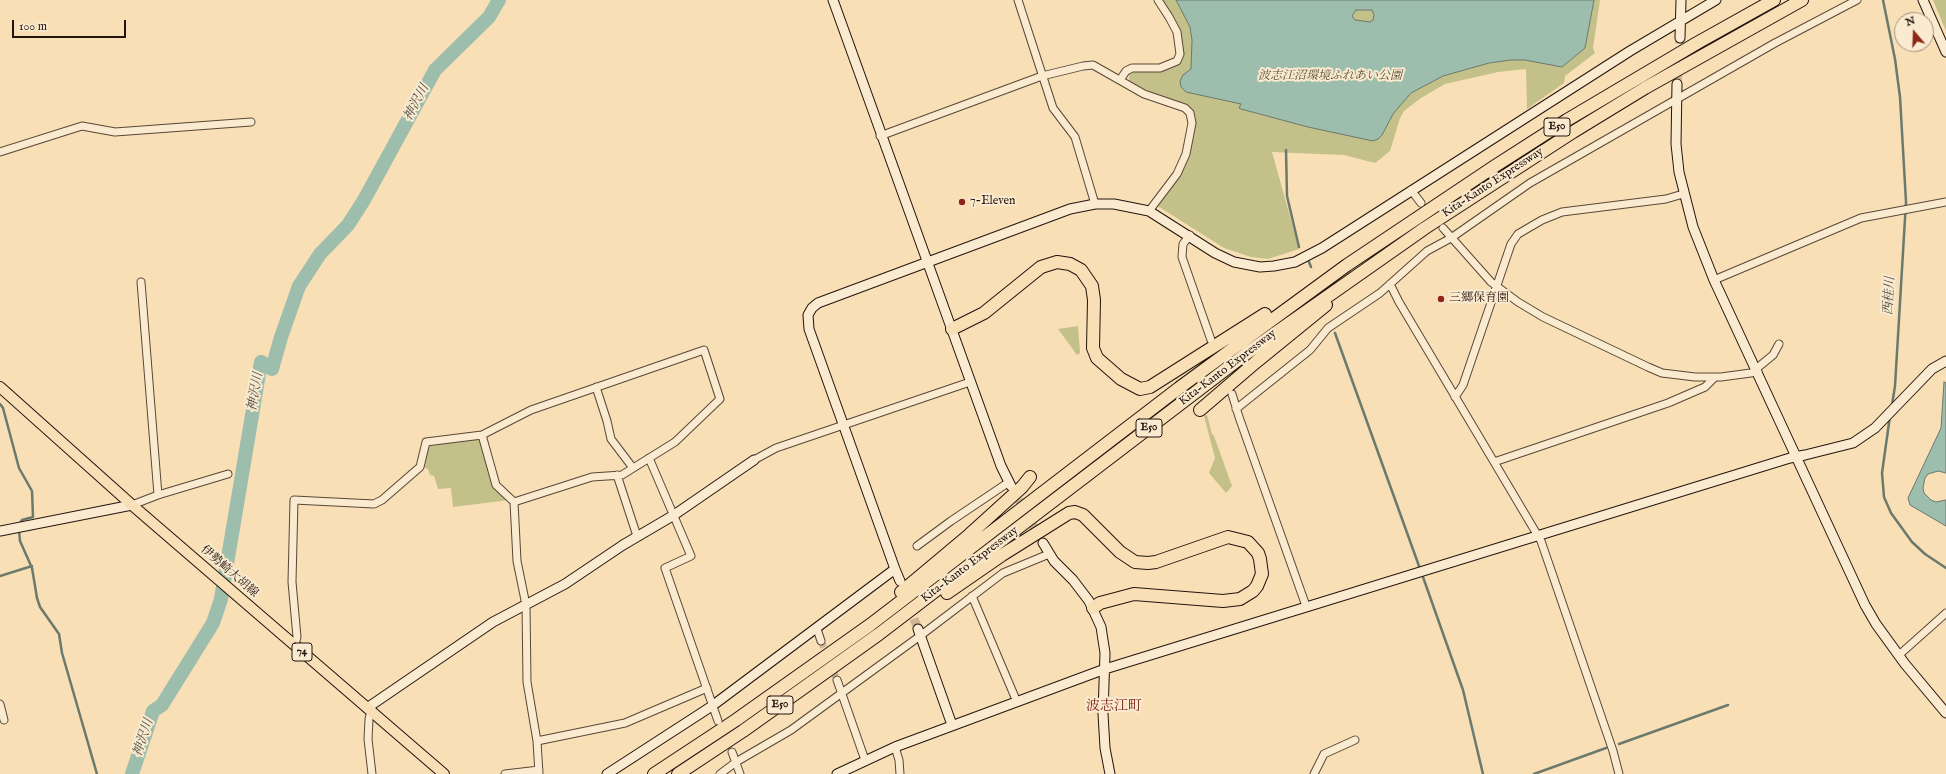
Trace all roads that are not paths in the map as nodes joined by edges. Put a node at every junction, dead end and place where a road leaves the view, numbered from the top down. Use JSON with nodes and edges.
{"nodes":[{"id":1,"x":833,"y":0,"type":"edge"},
{"id":2,"x":1018,"y":0,"type":"edge"},
{"id":3,"x":1158,"y":0,"type":"edge"},
{"id":4,"x":1681,"y":0,"type":"edge"},
{"id":5,"x":1716,"y":0,"type":"edge"},
{"id":6,"x":1774,"y":0,"type":"edge"},
{"id":7,"x":1802,"y":0,"type":"edge"},
{"id":8,"x":1857,"y":0,"type":"edge"},
{"id":9,"x":1923,"y":0,"type":"edge"},
{"id":10,"x":1680,"y":20,"type":"junction"},
{"id":11,"x":1680,"y":38,"type":"tunnel mouth"},
{"id":12,"x":1946,"y":52,"type":"edge"},
{"id":13,"x":1042,"y":76,"type":"junction"},
{"id":14,"x":1120,"y":80,"type":"junction"},
{"id":15,"x":1677,"y":84,"type":"tunnel mouth"},
{"id":16,"x":1676,"y":99,"type":"junction"},
{"id":17,"x":251,"y":122,"type":"dead end"},
{"id":18,"x":880,"y":136,"type":"junction"},
{"id":19,"x":0,"y":152,"type":"edge"},
{"id":20,"x":1411,"y":190,"type":"junction"},
{"id":21,"x":1683,"y":194,"type":"junction"},
{"id":22,"x":1946,"y":202,"type":"edge"},
{"id":23,"x":1421,"y":203,"type":"dead end"},
{"id":24,"x":1094,"y":204,"type":"junction"},
{"id":25,"x":1149,"y":211,"type":"junction"},
{"id":26,"x":1424,"y":228,"type":"junction"},
{"id":27,"x":1443,"y":228,"type":"dead end"},
{"id":28,"x":1190,"y":235,"type":"junction"},
{"id":29,"x":1451,"y":238,"type":"junction"},
{"id":30,"x":927,"y":264,"type":"junction"},
{"id":31,"x":1347,"y":265,"type":"junction"},
{"id":32,"x":1714,"y":280,"type":"junction"},
{"id":33,"x":141,"y":282,"type":"dead end"},
{"id":34,"x":1390,"y":284,"type":"junction"},
{"id":35,"x":1497,"y":286,"type":"junction"},
{"id":36,"x":952,"y":329,"type":"junction"},
{"id":37,"x":1212,"y":340,"type":"dead end"},
{"id":38,"x":1779,"y":344,"type":"dead end"},
{"id":39,"x":1088,"y":355,"type":"dead end"},
{"id":40,"x":1946,"y":361,"type":"edge"},
{"id":41,"x":1757,"y":370,"type":"junction"},
{"id":42,"x":1714,"y":378,"type":"junction"},
{"id":43,"x":970,"y":382,"type":"junction"},
{"id":44,"x":0,"y":387,"type":"edge"},
{"id":45,"x":596,"y":388,"type":"junction"},
{"id":46,"x":1232,"y":394,"type":"dead end"},
{"id":47,"x":1455,"y":397,"type":"junction"},
{"id":48,"x":1236,"y":409,"type":"junction"},
{"id":49,"x":1200,"y":410,"type":"dead end"},
{"id":50,"x":844,"y":425,"type":"junction"},
{"id":51,"x":482,"y":435,"type":"junction"},
{"id":52,"x":1797,"y":456,"type":"junction"},
{"id":53,"x":649,"y":458,"type":"junction"},
{"id":54,"x":754,"y":460,"type":"joint"},
{"id":55,"x":1494,"y":462,"type":"junction"},
{"id":56,"x":633,"y":468,"type":"junction"},
{"id":57,"x":228,"y":474,"type":"dead end"},
{"id":58,"x":617,"y":475,"type":"junction"},
{"id":59,"x":1030,"y":477,"type":"dead end"},
{"id":60,"x":1010,"y":484,"type":"joint"},
{"id":61,"x":158,"y":495,"type":"junction"},
{"id":62,"x":514,"y":502,"type":"junction"},
{"id":63,"x":132,"y":505,"type":"junction"},
{"id":64,"x":674,"y":515,"type":"junction"},
{"id":65,"x":0,"y":531,"type":"edge"},
{"id":66,"x":1538,"y":535,"type":"junction"},
{"id":67,"x":637,"y":536,"type":"junction"},
{"id":68,"x":1115,"y":537,"type":"dead end"},
{"id":69,"x":1043,"y":543,"type":"tunnel mouth"},
{"id":70,"x":917,"y":546,"type":"dead end"},
{"id":71,"x":1049,"y":554,"type":"junction"},
{"id":72,"x":895,"y":569,"type":"junction"},
{"id":73,"x":900,"y":581,"type":"dead end"},
{"id":74,"x":972,"y":596,"type":"junction"},
{"id":75,"x":526,"y":605,"type":"junction"},
{"id":76,"x":1306,"y":606,"type":"junction"},
{"id":77,"x":1093,"y":608,"type":"junction"},
{"id":78,"x":1946,"y":613,"type":"edge"},
{"id":79,"x":817,"y":629,"type":"junction"},
{"id":80,"x":919,"y":632,"type":"junction"},
{"id":81,"x":879,"y":634,"type":"junction"},
{"id":82,"x":821,"y":641,"type":"tunnel mouth"},
{"id":83,"x":295,"y":645,"type":"junction"},
{"id":84,"x":1899,"y":655,"type":"junction"},
{"id":85,"x":1105,"y":669,"type":"junction"},
{"id":86,"x":803,"y":673,"type":"junction"},
{"id":87,"x":837,"y":680,"type":"tunnel mouth"},
{"id":88,"x":706,"y":688,"type":"junction"},
{"id":89,"x":840,"y":694,"type":"junction"},
{"id":90,"x":1017,"y":702,"type":"junction"},
{"id":91,"x":0,"y":704,"type":"edge"},
{"id":92,"x":712,"y":706,"type":"junction"},
{"id":93,"x":369,"y":709,"type":"junction"},
{"id":94,"x":1946,"y":713,"type":"edge"},
{"id":95,"x":4,"y":720,"type":"dead end"},
{"id":96,"x":718,"y":721,"type":"dead end"},
{"id":97,"x":952,"y":725,"type":"junction"},
{"id":98,"x":1355,"y":740,"type":"dead end"},
{"id":99,"x":536,"y":741,"type":"junction"},
{"id":100,"x":895,"y":747,"type":"junction"},
{"id":101,"x":732,"y":752,"type":"dead end"},
{"id":102,"x":865,"y":760,"type":"junction"},
{"id":103,"x":736,"y":762,"type":"junction"},
{"id":104,"x":539,"y":772,"type":"edge"},
{"id":105,"x":372,"y":774,"type":"edge"},
{"id":106,"x":444,"y":774,"type":"edge"},
{"id":107,"x":504,"y":774,"type":"edge"},
{"id":108,"x":607,"y":774,"type":"edge"},
{"id":109,"x":654,"y":774,"type":"edge"},
{"id":110,"x":678,"y":774,"type":"edge"},
{"id":111,"x":720,"y":774,"type":"edge"},
{"id":112,"x":740,"y":774,"type":"edge"},
{"id":113,"x":837,"y":774,"type":"edge"},
{"id":114,"x":900,"y":774,"type":"edge"},
{"id":115,"x":1110,"y":774,"type":"edge"},
{"id":116,"x":1314,"y":774,"type":"edge"},
{"id":117,"x":1619,"y":774,"type":"edge"}],
"edges":[{"from":1,"to":18,"type":"street"},
{"from":2,"to":13,"type":"street"},
{"from":3,"to":14,"type":"street"},
{"from":4,"to":10,"type":"street"},
{"from":5,"to":10,"type":"street"},
{"from":6,"to":31,"type":"highway","name":"Kita-Kanto Expressway","number":"E50"},
{"from":7,"to":26,"type":"highway","name":"Kita-Kanto Expressway","number":"E50"},
{"from":8,"to":16,"type":"street"},
{"from":9,"to":12,"type":"street"},
{"from":10,"to":11,"type":"street"},
{"from":10,"to":20,"type":"street"},
{"from":13,"to":14,"type":"street"},
{"from":13,"to":18,"type":"street"},
{"from":13,"to":24,"type":"street"},
{"from":14,"to":25,"type":"street"},
{"from":15,"to":16,"type":"street"},
{"from":16,"to":21,"type":"street"},
{"from":16,"to":29,"type":"street"},
{"from":17,"to":19,"type":"street"},
{"from":18,"to":30,"type":"street"},
{"from":20,"to":23,"type":"street"},
{"from":20,"to":28,"type":"street"},
{"from":21,"to":32,"type":"street"},
{"from":21,"to":35,"type":"street"},
{"from":22,"to":32,"type":"street"},
{"from":24,"to":25,"type":"street"},
{"from":24,"to":30,"type":"street"},
{"from":25,"to":28,"type":"street"},
{"from":26,"to":49,"type":"highway"},
{"from":26,"to":81,"type":"highway","name":"Kita-Kanto Expressway","number":"E50"},
{"from":27,"to":29,"type":"street"},
{"from":28,"to":37,"type":"street"},
{"from":29,"to":34,"type":"street"},
{"from":29,"to":35,"type":"street"},
{"from":30,"to":36,"type":"street"},
{"from":30,"to":50,"type":"street"},
{"from":31,"to":36,"type":"highway"},
{"from":31,"to":86,"type":"highway","name":"Kita-Kanto Expressway","number":"E50"},
{"from":32,"to":41,"type":"street"},
{"from":33,"to":61,"type":"street"},
{"from":34,"to":47,"type":"street"},
{"from":34,"to":48,"type":"street"},
{"from":35,"to":42,"type":"street"},
{"from":35,"to":47,"type":"street"},
{"from":36,"to":39,"type":"highway"},
{"from":36,"to":43,"type":"street"},
{"from":38,"to":41,"type":"street"},
{"from":40,"to":52,"type":"street"},
{"from":41,"to":42,"type":"street"},
{"from":41,"to":52,"type":"street"},
{"from":42,"to":55,"type":"street"},
{"from":43,"to":50,"type":"street"},
{"from":43,"to":60,"type":"street"},
{"from":44,"to":63,"type":"main road","name":"伊勢崎大胡線","number":"74"},
{"from":45,"to":51,"type":"street"},
{"from":45,"to":53,"type":"street"},
{"from":45,"to":56,"type":"street"},
{"from":46,"to":48,"type":"street"},
{"from":47,"to":55,"type":"street"},
{"from":48,"to":76,"type":"street"},
{"from":50,"to":54,"type":"street"},
{"from":50,"to":72,"type":"street"},
{"from":51,"to":62,"type":"street"},
{"from":51,"to":83,"type":"street"},
{"from":52,"to":66,"type":"street"},
{"from":52,"to":84,"type":"street"},
{"from":53,"to":56,"type":"street"},
{"from":53,"to":64,"type":"street"},
{"from":54,"to":64,"type":"street"},
{"from":55,"to":66,"type":"street"},
{"from":56,"to":58,"type":"street"},
{"from":57,"to":61,"type":"street"},
{"from":58,"to":62,"type":"street"},
{"from":58,"to":67,"type":"street"},
{"from":59,"to":86,"type":"highway"},
{"from":60,"to":70,"type":"street"},
{"from":61,"to":63,"type":"street"},
{"from":62,"to":75,"type":"street"},
{"from":63,"to":65,"type":"street"},
{"from":63,"to":83,"type":"main road","name":"伊勢崎大胡線","number":"74"},
{"from":64,"to":67,"type":"street"},
{"from":64,"to":88,"type":"street"},
{"from":66,"to":76,"type":"street"},
{"from":66,"to":117,"type":"street"},
{"from":67,"to":75,"type":"street"},
{"from":68,"to":77,"type":"highway"},
{"from":69,"to":71,"type":"street"},
{"from":71,"to":74,"type":"street"},
{"from":71,"to":77,"type":"street"},
{"from":72,"to":73,"type":"street"},
{"from":72,"to":79,"type":"street"},
{"from":74,"to":80,"type":"street"},
{"from":74,"to":90,"type":"street"},
{"from":75,"to":93,"type":"street"},
{"from":75,"to":99,"type":"street"},
{"from":76,"to":85,"type":"street"},
{"from":77,"to":81,"type":"highway"},
{"from":77,"to":85,"type":"street"},
{"from":78,"to":84,"type":"street"},
{"from":79,"to":82,"type":"street"},
{"from":79,"to":92,"type":"street"},
{"from":80,"to":89,"type":"street"},
{"from":80,"to":97,"type":"street"},
{"from":81,"to":110,"type":"highway","name":"Kita-Kanto Expressway","number":"E50"},
{"from":83,"to":93,"type":"main road","name":"伊勢崎大胡線","number":"74"},
{"from":84,"to":94,"type":"street"},
{"from":85,"to":90,"type":"street"},
{"from":85,"to":115,"type":"street"},
{"from":86,"to":109,"type":"highway","name":"Kita-Kanto Expressway","number":"E50"},
{"from":87,"to":89,"type":"street"},
{"from":88,"to":92,"type":"street"},
{"from":88,"to":99,"type":"street"},
{"from":89,"to":102,"type":"street"},
{"from":89,"to":103,"type":"street"},
{"from":90,"to":97,"type":"street"},
{"from":91,"to":95,"type":"street"},
{"from":92,"to":96,"type":"street"},
{"from":92,"to":108,"type":"street"},
{"from":93,"to":105,"type":"street"},
{"from":93,"to":106,"type":"main road","name":"伊勢崎大胡線","number":"74"},
{"from":97,"to":100,"type":"street"},
{"from":98,"to":116,"type":"street"},
{"from":99,"to":104,"type":"street"},
{"from":100,"to":102,"type":"street"},
{"from":100,"to":114,"type":"street"},
{"from":101,"to":103,"type":"street"},
{"from":102,"to":113,"type":"street"},
{"from":103,"to":111,"type":"street"},
{"from":103,"to":112,"type":"street"},
{"from":104,"to":107,"type":"street"}]}
